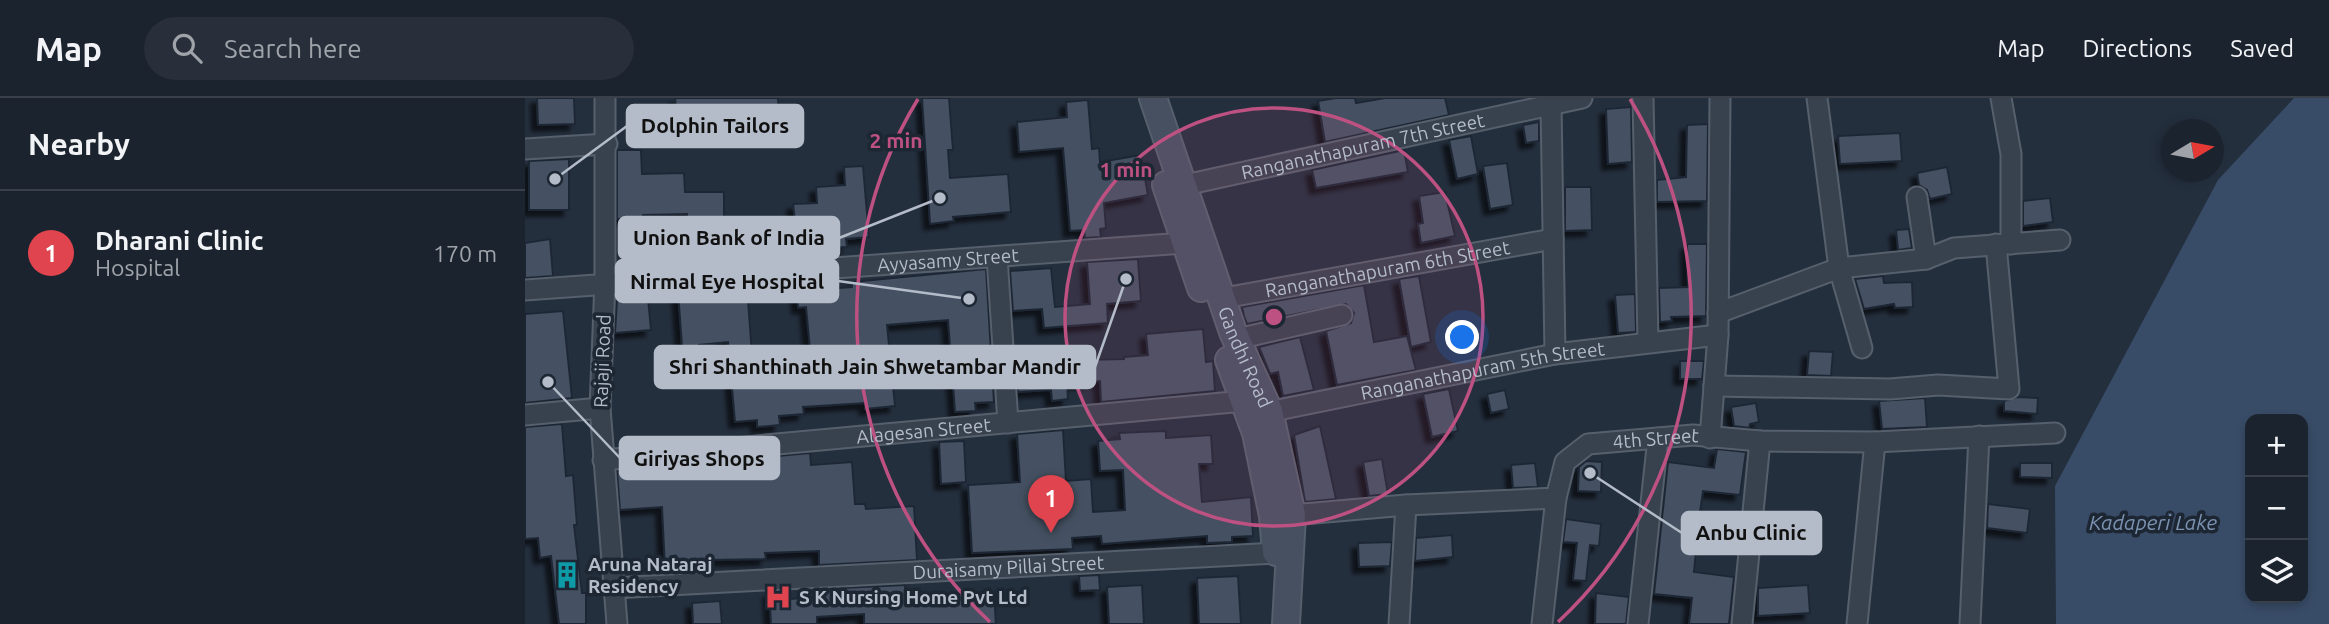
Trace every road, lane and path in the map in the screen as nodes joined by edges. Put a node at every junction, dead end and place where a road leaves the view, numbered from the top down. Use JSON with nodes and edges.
{"nodes":[{"id":1,"x":605,"y":98,"type":"edge"},
{"id":2,"x":1137,"y":98,"type":"edge"},
{"id":3,"x":1153,"y":98,"type":"edge"},
{"id":4,"x":1582,"y":98,"type":"edge"},
{"id":5,"x":1643,"y":98,"type":"edge"},
{"id":6,"x":1720,"y":98,"type":"edge"},
{"id":7,"x":1817,"y":98,"type":"edge"},
{"id":8,"x":2001,"y":98,"type":"edge"},
{"id":9,"x":1551,"y":104,"type":"junction"},
{"id":10,"x":607,"y":144,"type":"junction"},
{"id":11,"x":525,"y":149,"type":"edge"},
{"id":12,"x":1185,"y":185,"type":"junction"},
{"id":13,"x":1917,"y":197,"type":"dead end"},
{"id":14,"x":1553,"y":239,"type":"junction"},
{"id":15,"x":2060,"y":240,"type":"dead end"},
{"id":16,"x":1195,"y":243,"type":"junction"},
{"id":17,"x":2003,"y":244,"type":"junction"},
{"id":18,"x":997,"y":257,"type":"junction"},
{"id":19,"x":1926,"y":259,"type":"junction"},
{"id":20,"x":1839,"y":268,"type":"junction"},
{"id":21,"x":605,"y":282,"type":"junction"},
{"id":22,"x":525,"y":290,"type":"edge"},
{"id":23,"x":1224,"y":298,"type":"junction"},
{"id":24,"x":1718,"y":313,"type":"junction"},
{"id":25,"x":1342,"y":314,"type":"dead end"},
{"id":26,"x":1718,"y":335,"type":"junction"},
{"id":27,"x":1237,"y":339,"type":"junction"},
{"id":28,"x":1648,"y":342,"type":"junction"},
{"id":29,"x":1862,"y":348,"type":"dead end"},
{"id":30,"x":1555,"y":354,"type":"junction"},
{"id":31,"x":1714,"y":386,"type":"junction"},
{"id":32,"x":600,"y":408,"type":"junction"},
{"id":33,"x":1254,"y":409,"type":"junction"},
{"id":34,"x":525,"y":415,"type":"edge"},
{"id":35,"x":1008,"y":423,"type":"junction"},
{"id":36,"x":2055,"y":433,"type":"dead end"},
{"id":37,"x":1979,"y":436,"type":"junction"},
{"id":38,"x":1658,"y":438,"type":"junction"},
{"id":39,"x":1710,"y":438,"type":"junction"},
{"id":40,"x":1760,"y":441,"type":"junction"},
{"id":41,"x":1875,"y":442,"type":"junction"},
{"id":42,"x":603,"y":460,"type":"junction"},
{"id":43,"x":1556,"y":498,"type":"junction"},
{"id":44,"x":1406,"y":505,"type":"junction"},
{"id":45,"x":1292,"y":515,"type":"junction"},
{"id":46,"x":1276,"y":553,"type":"junction"},
{"id":47,"x":613,"y":588,"type":"junction"},
{"id":48,"x":617,"y":624,"type":"edge"},
{"id":49,"x":1270,"y":624,"type":"edge"},
{"id":50,"x":1286,"y":624,"type":"edge"},
{"id":51,"x":1399,"y":624,"type":"edge"},
{"id":52,"x":1542,"y":624,"type":"edge"},
{"id":53,"x":1638,"y":624,"type":"edge"},
{"id":54,"x":1742,"y":624,"type":"edge"},
{"id":55,"x":1857,"y":624,"type":"edge"},
{"id":56,"x":1970,"y":624,"type":"edge"}],
"edges":[{"from":1,"to":10,"type":"street","name":"Rajaji Road"},
{"from":2,"to":16,"type":"main road","name":"Gandhi Road"},
{"from":3,"to":12,"type":"main road","name":"Gandhi Road"},
{"from":4,"to":9,"type":"street","name":"Ranganathapuram 7th Street"},
{"from":5,"to":28,"type":"street"},
{"from":6,"to":24,"type":"street"},
{"from":7,"to":20,"type":"street"},
{"from":8,"to":17,"type":"street"},
{"from":9,"to":12,"type":"street","name":"Ranganathapuram 7th Street"},
{"from":9,"to":14,"type":"street"},
{"from":10,"to":11,"type":"street"},
{"from":10,"to":21,"type":"street","name":"Rajaji Road"},
{"from":12,"to":16,"type":"main road","name":"Gandhi Road"},
{"from":13,"to":19,"type":"street"},
{"from":14,"to":23,"type":"street","name":"Ranganathapuram 6th Street"},
{"from":14,"to":30,"type":"street"},
{"from":15,"to":17,"type":"street"},
{"from":16,"to":18,"type":"street","name":"Ayyasamy Street"},
{"from":16,"to":23,"type":"main road","name":"Gandhi Road"},
{"from":16,"to":33,"type":"main road","name":"Gandhi Road"},
{"from":17,"to":19,"type":"street"},
{"from":17,"to":31,"type":"street"},
{"from":18,"to":21,"type":"street","name":"Ayyasamy Street"},
{"from":18,"to":35,"type":"street"},
{"from":19,"to":20,"type":"street"},
{"from":20,"to":24,"type":"street"},
{"from":20,"to":29,"type":"street"},
{"from":21,"to":22,"type":"street","name":"Ayyasamy Street"},
{"from":21,"to":32,"type":"street","name":"Rajaji Road"},
{"from":23,"to":27,"type":"main road","name":"Gandhi Road"},
{"from":24,"to":26,"type":"street"},
{"from":25,"to":27,"type":"street"},
{"from":26,"to":28,"type":"street","name":"Ranganathapuram 5th Street"},
{"from":26,"to":31,"type":"street"},
{"from":27,"to":33,"type":"main road","name":"Gandhi Road"},
{"from":28,"to":30,"type":"street","name":"Ranganathapuram 5th Street"},
{"from":30,"to":33,"type":"street","name":"Ranganathapuram 5th Street"},
{"from":31,"to":39,"type":"street"},
{"from":32,"to":34,"type":"street"},
{"from":32,"to":42,"type":"street","name":"Rajaji Road"},
{"from":33,"to":35,"type":"street","name":"Alagesan Street"},
{"from":33,"to":45,"type":"main road","name":"Gandhi Road"},
{"from":33,"to":46,"type":"main road","name":"Gandhi Road"},
{"from":35,"to":42,"type":"street","name":"Alagesan Street"},
{"from":36,"to":37,"type":"street","name":"4th Street"},
{"from":37,"to":41,"type":"street","name":"4th Street"},
{"from":37,"to":56,"type":"street"},
{"from":38,"to":39,"type":"street","name":"4th Street"},
{"from":38,"to":43,"type":"street","name":"4th Street"},
{"from":38,"to":53,"type":"street"},
{"from":39,"to":40,"type":"street","name":"4th Street"},
{"from":40,"to":41,"type":"street","name":"4th Street"},
{"from":40,"to":54,"type":"street"},
{"from":41,"to":55,"type":"street"},
{"from":42,"to":47,"type":"street","name":"Rajaji Road"},
{"from":43,"to":44,"type":"street"},
{"from":43,"to":52,"type":"street","name":"4th Street"},
{"from":44,"to":45,"type":"street"},
{"from":44,"to":51,"type":"street"},
{"from":45,"to":50,"type":"main road","name":"Gandhi Road"},
{"from":46,"to":47,"type":"street","name":"Duraisamy Pillai Street"},
{"from":46,"to":49,"type":"main road","name":"Gandhi Road"},
{"from":47,"to":48,"type":"street","name":"Rajaji Road"}]}
